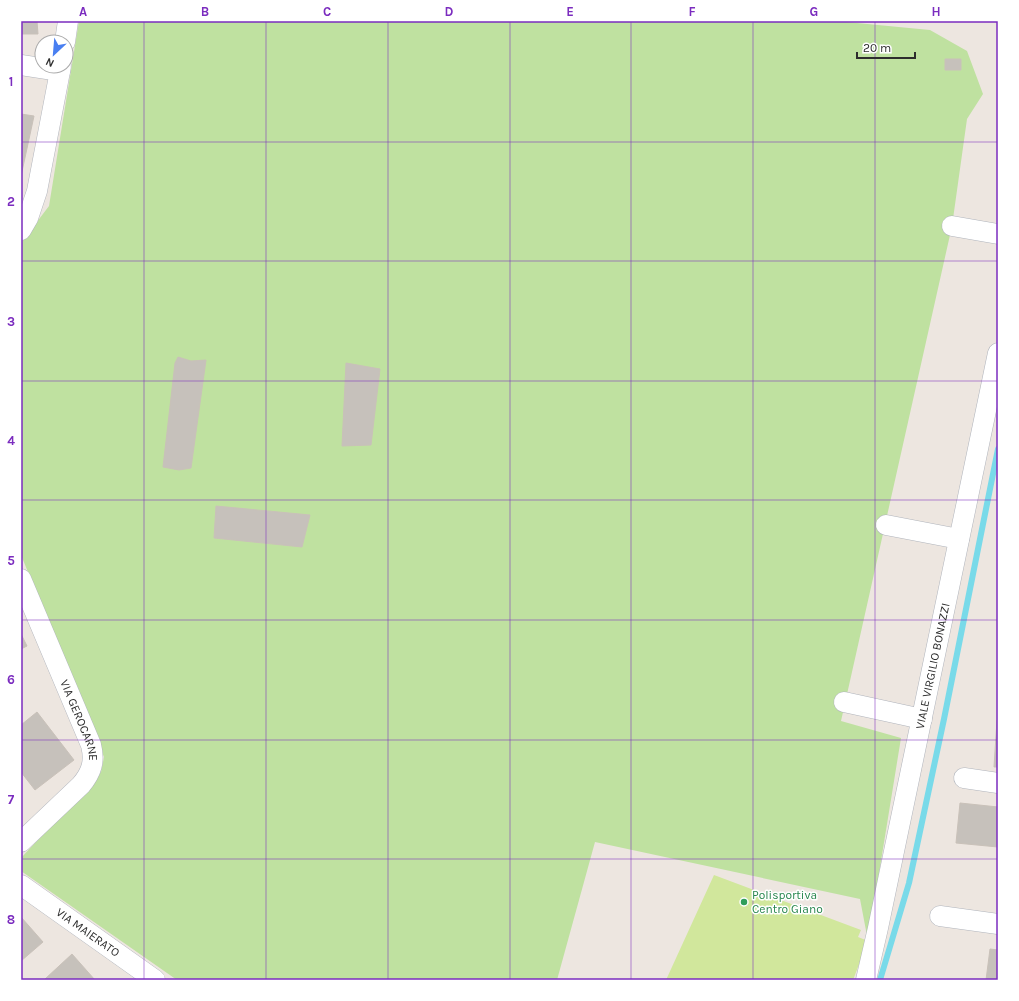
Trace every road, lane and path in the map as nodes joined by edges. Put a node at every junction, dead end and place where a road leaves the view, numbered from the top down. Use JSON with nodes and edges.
{"nodes":[{"id":1,"x":68,"y":21,"type":"edge"},
{"id":2,"x":66,"y":34,"type":"edge"},
{"id":3,"x":21,"y":64,"type":"edge"},
{"id":4,"x":34,"y":66,"type":"edge"},
{"id":5,"x":59,"y":74,"type":"edge"},
{"id":6,"x":952,"y":226,"type":"dead end"},
{"id":7,"x":21,"y":230,"type":"edge"},
{"id":8,"x":998,"y":234,"type":"edge"},
{"id":9,"x":998,"y":353,"type":"edge"},
{"id":10,"x":886,"y":524,"type":"dead end"},
{"id":11,"x":959,"y":539,"type":"junction"},
{"id":12,"x":21,"y":579,"type":"edge"},
{"id":13,"x":844,"y":702,"type":"dead end"},
{"id":14,"x":922,"y":719,"type":"junction"},
{"id":15,"x":964,"y":778,"type":"dead end"},
{"id":16,"x":998,"y":783,"type":"edge"},
{"id":17,"x":21,"y":842,"type":"edge"},
{"id":18,"x":21,"y":885,"type":"edge"},
{"id":19,"x":940,"y":916,"type":"dead end"},
{"id":20,"x":998,"y":924,"type":"edge"},
{"id":21,"x":151,"y":979,"type":"edge"},
{"id":22,"x":866,"y":980,"type":"edge"}],
"edges":[{"from":1,"to":2,"type":"street"},
{"from":3,"to":4,"type":"street"},
{"from":5,"to":7,"type":"street"},
{"from":6,"to":8,"type":"street"},
{"from":9,"to":11,"type":"street","name":"VIALE VIRGILIO BONAZZI"},
{"from":10,"to":11,"type":"street"},
{"from":11,"to":14,"type":"street","name":"VIALE VIRGILIO BONAZZI"},
{"from":12,"to":17,"type":"street","name":"VIA GEROCARNE"},
{"from":13,"to":14,"type":"street"},
{"from":14,"to":22,"type":"street","name":"VIALE VIRGILIO BONAZZI"},
{"from":15,"to":16,"type":"street"},
{"from":18,"to":21,"type":"street","name":"VIA MAIERATO"},
{"from":19,"to":20,"type":"street"}]}
